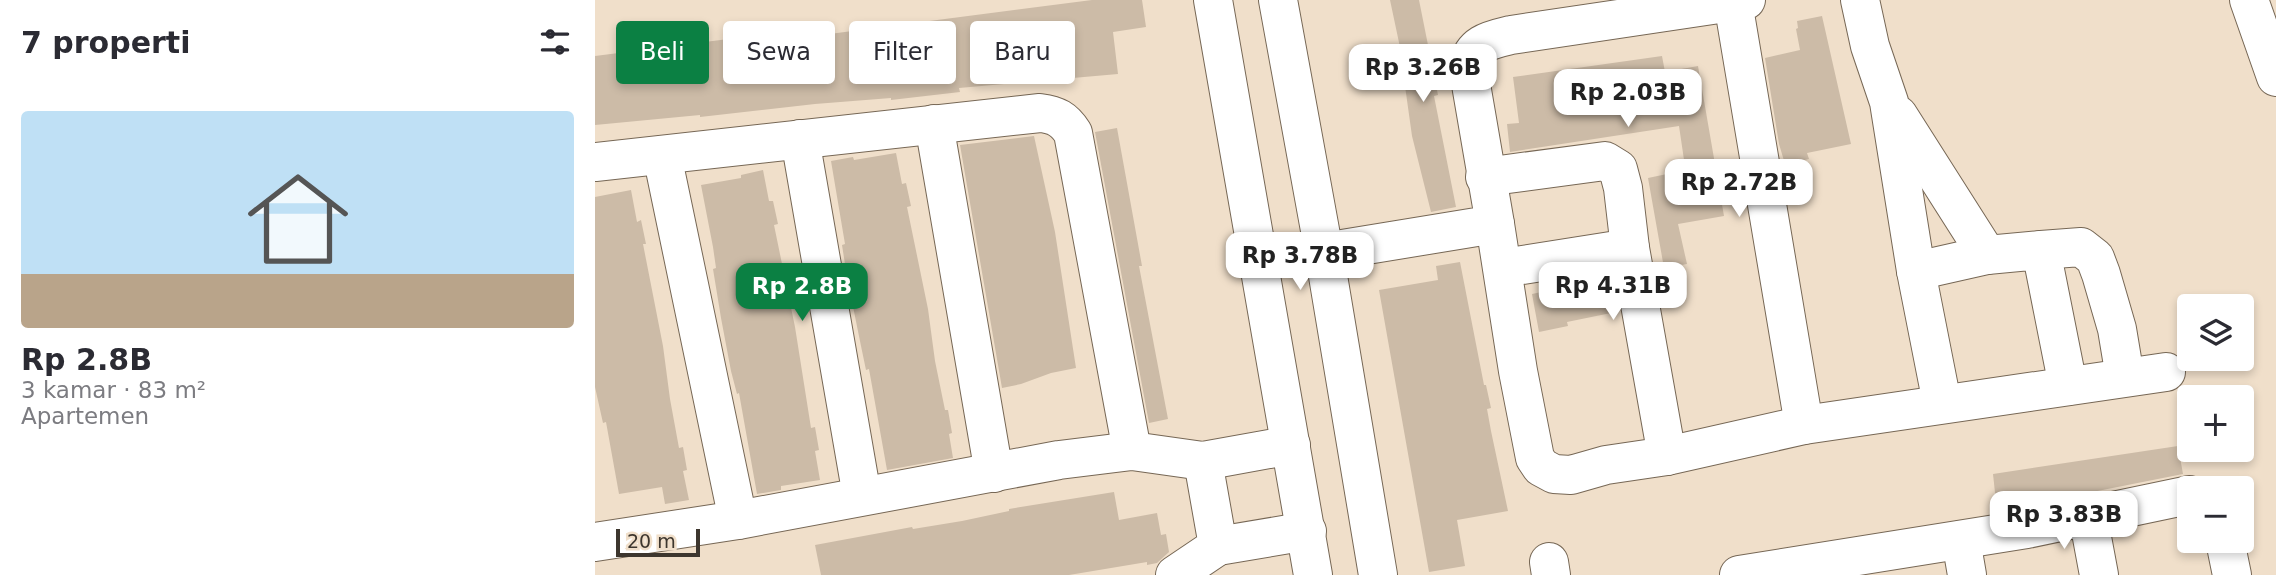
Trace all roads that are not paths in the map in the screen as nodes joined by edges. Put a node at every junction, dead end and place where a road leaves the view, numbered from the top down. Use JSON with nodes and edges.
{"nodes":[{"id":1,"x":1213,"y":0,"type":"edge"},
{"id":2,"x":1277,"y":0,"type":"edge"},
{"id":3,"x":1860,"y":0,"type":"edge"},
{"id":4,"x":2249,"y":0,"type":"edge"},
{"id":5,"x":1739,"y":1,"type":"edge"},
{"id":6,"x":2276,"y":77,"type":"edge"},
{"id":7,"x":1889,"y":102,"type":"junction"},
{"id":8,"x":934,"y":124,"type":"junction"},
{"id":9,"x":800,"y":139,"type":"junction"},
{"id":10,"x":662,"y":155,"type":"junction"},
{"id":11,"x":595,"y":162,"type":"edge"},
{"id":12,"x":1485,"y":177,"type":"junction"},
{"id":13,"x":1495,"y":224,"type":"junction"},
{"id":14,"x":1630,"y":248,"type":"junction"},
{"id":15,"x":2041,"y":250,"type":"junction"},
{"id":16,"x":1324,"y":252,"type":"junction"},
{"id":17,"x":1987,"y":255,"type":"junction"},
{"id":18,"x":1503,"y":268,"type":"junction"},
{"id":19,"x":1916,"y":271,"type":"junction"},
{"id":20,"x":2167,"y":372,"type":"dead end"},
{"id":21,"x":2125,"y":377,"type":"junction"},
{"id":22,"x":2068,"y":387,"type":"junction"},
{"id":23,"x":1942,"y":403,"type":"junction"},
{"id":24,"x":1804,"y":425,"type":"junction"},
{"id":25,"x":1291,"y":445,"type":"junction"},
{"id":26,"x":1132,"y":451,"type":"junction"},
{"id":27,"x":1667,"y":456,"type":"junction"},
{"id":28,"x":1203,"y":461,"type":"junction"},
{"id":29,"x":994,"y":473,"type":"junction"},
{"id":30,"x":862,"y":496,"type":"junction"},
{"id":31,"x":2177,"y":497,"type":"edge"},
{"id":32,"x":2088,"y":516,"type":"junction"},
{"id":33,"x":738,"y":520,"type":"junction"},
{"id":34,"x":1307,"y":531,"type":"junction"},
{"id":35,"x":595,"y":541,"type":"edge"},
{"id":36,"x":1218,"y":546,"type":"junction"},
{"id":37,"x":2227,"y":553,"type":"edge"},
{"id":38,"x":1964,"y":558,"type":"edge"},
{"id":39,"x":1829,"y":568,"type":"edge"},
{"id":40,"x":1175,"y":575,"type":"edge"},
{"id":41,"x":1314,"y":575,"type":"edge"},
{"id":42,"x":1378,"y":575,"type":"edge"},
{"id":43,"x":1739,"y":575,"type":"edge"},
{"id":44,"x":2099,"y":575,"type":"edge"},
{"id":45,"x":2232,"y":575,"type":"edge"}],
"edges":[{"from":1,"to":25,"type":"street"},
{"from":2,"to":16,"type":"street"},
{"from":3,"to":7,"type":"street"},
{"from":4,"to":6,"type":"street"},
{"from":5,"to":12,"type":"street"},
{"from":5,"to":24,"type":"street"},
{"from":7,"to":17,"type":"street"},
{"from":7,"to":19,"type":"street"},
{"from":8,"to":9,"type":"street"},
{"from":8,"to":26,"type":"street"},
{"from":8,"to":29,"type":"street"},
{"from":9,"to":10,"type":"street"},
{"from":9,"to":30,"type":"street"},
{"from":10,"to":11,"type":"street"},
{"from":10,"to":33,"type":"street"},
{"from":12,"to":13,"type":"street"},
{"from":12,"to":14,"type":"street"},
{"from":13,"to":16,"type":"street"},
{"from":13,"to":18,"type":"street"},
{"from":14,"to":18,"type":"street"},
{"from":14,"to":27,"type":"street"},
{"from":15,"to":17,"type":"street"},
{"from":15,"to":21,"type":"street"},
{"from":15,"to":22,"type":"street"},
{"from":16,"to":42,"type":"street"},
{"from":17,"to":19,"type":"street"},
{"from":18,"to":27,"type":"street"},
{"from":19,"to":23,"type":"street"},
{"from":20,"to":21,"type":"street"},
{"from":21,"to":22,"type":"street"},
{"from":22,"to":23,"type":"street"},
{"from":23,"to":24,"type":"street"},
{"from":24,"to":27,"type":"street"},
{"from":25,"to":28,"type":"street"},
{"from":25,"to":34,"type":"street"},
{"from":26,"to":28,"type":"street"},
{"from":26,"to":29,"type":"street"},
{"from":28,"to":36,"type":"street"},
{"from":29,"to":30,"type":"street"},
{"from":30,"to":33,"type":"street"},
{"from":31,"to":32,"type":"street"},
{"from":32,"to":38,"type":"street"},
{"from":32,"to":44,"type":"street"},
{"from":33,"to":35,"type":"street"},
{"from":34,"to":36,"type":"street"},
{"from":34,"to":41,"type":"street"},
{"from":36,"to":40,"type":"street"},
{"from":37,"to":45,"type":"street"},
{"from":38,"to":39,"type":"street"},
{"from":39,"to":43,"type":"street"}]}
